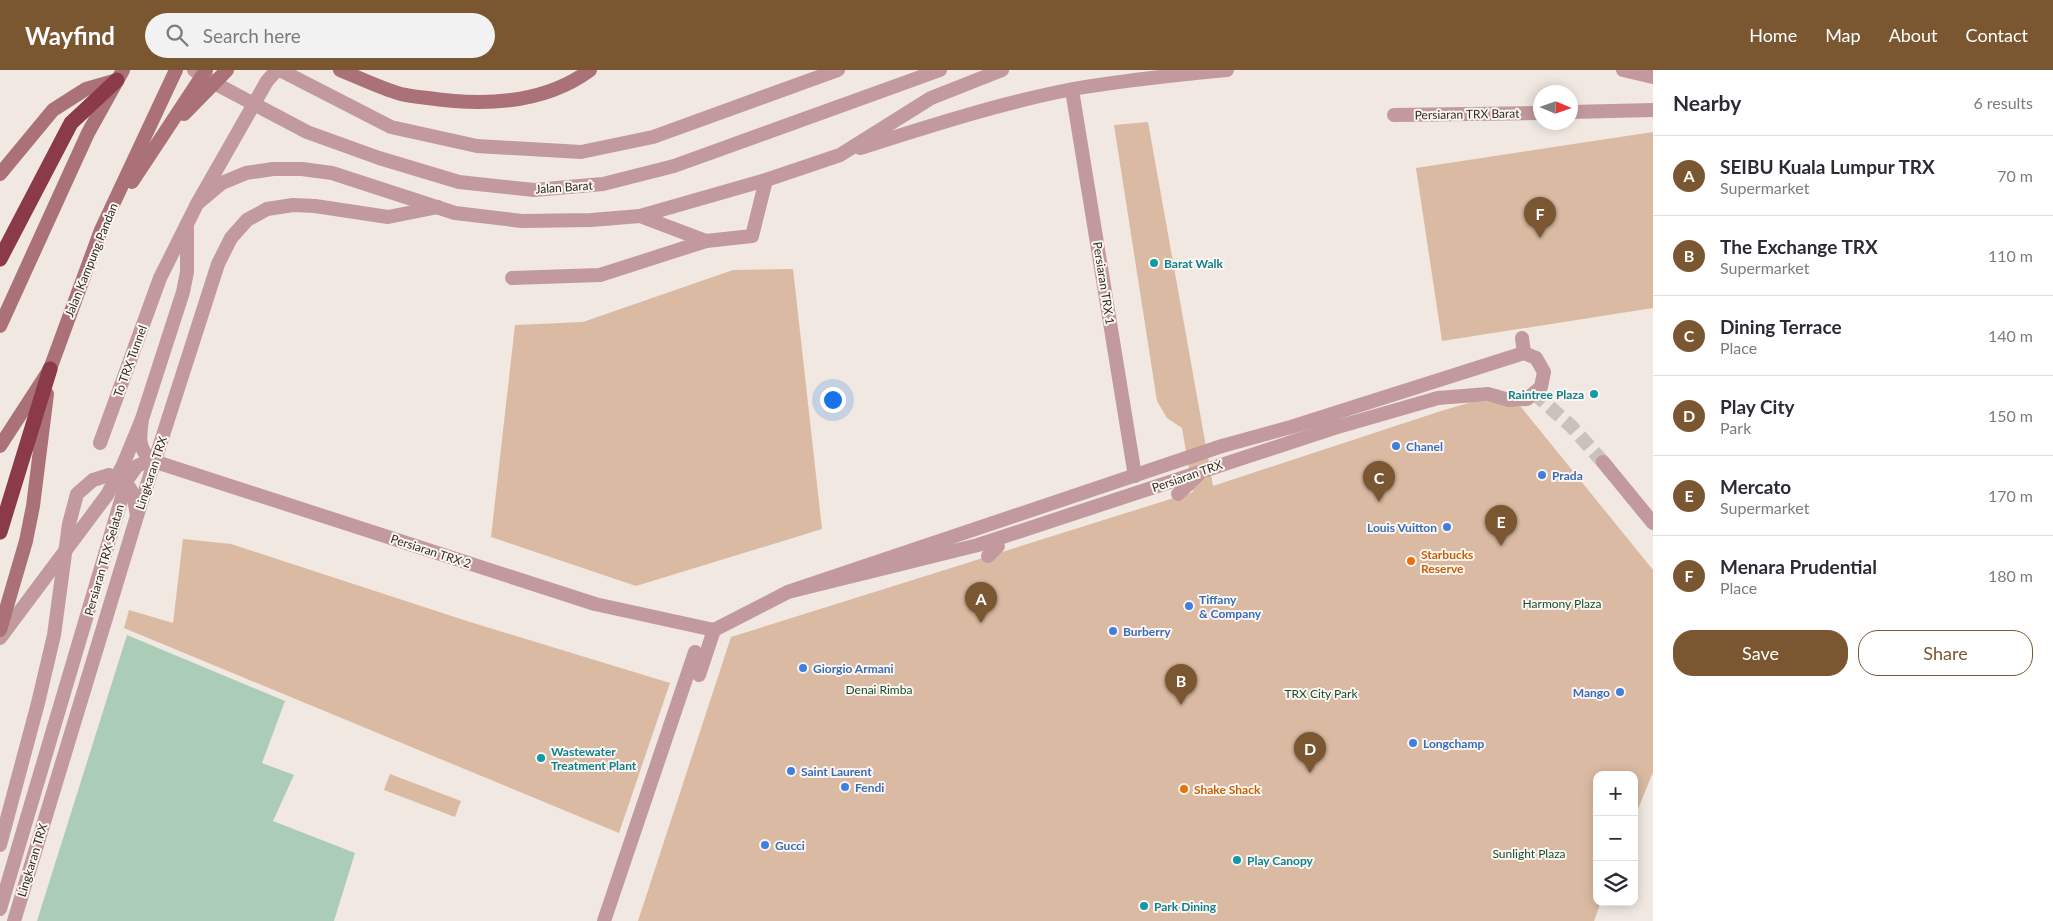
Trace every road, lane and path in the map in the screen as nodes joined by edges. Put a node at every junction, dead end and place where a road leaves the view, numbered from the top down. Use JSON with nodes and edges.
{"nodes":[{"id":1,"x":176,"y":70,"type":"edge"},
{"id":2,"x":194,"y":70,"type":"edge"},
{"id":3,"x":206,"y":70,"type":"edge"},
{"id":4,"x":226,"y":70,"type":"edge"},
{"id":5,"x":279,"y":70,"type":"edge"},
{"id":6,"x":340,"y":70,"type":"edge"},
{"id":7,"x":590,"y":70,"type":"edge"},
{"id":8,"x":838,"y":70,"type":"edge"},
{"id":9,"x":940,"y":70,"type":"edge"},
{"id":10,"x":1002,"y":70,"type":"edge"},
{"id":11,"x":1227,"y":70,"type":"edge"},
{"id":12,"x":1623,"y":70,"type":"edge"},
{"id":13,"x":120,"y":75,"type":"edge"},
{"id":14,"x":1653,"y":77,"type":"edge"},
{"id":15,"x":1072,"y":90,"type":"junction"},
{"id":16,"x":1653,"y":110,"type":"edge"},
{"id":17,"x":1533,"y":112,"type":"edge"},
{"id":18,"x":1578,"y":112,"type":"edge"},
{"id":19,"x":1394,"y":115,"type":"dead end"},
{"id":20,"x":157,"y":142,"type":"junction"},
{"id":21,"x":840,"y":155,"type":"junction"},
{"id":22,"x":0,"y":174,"type":"edge"},
{"id":23,"x":766,"y":180,"type":"junction"},
{"id":24,"x":197,"y":204,"type":"junction"},
{"id":25,"x":438,"y":208,"type":"junction"},
{"id":26,"x":640,"y":216,"type":"junction"},
{"id":27,"x":187,"y":222,"type":"junction"},
{"id":28,"x":101,"y":230,"type":"junction"},
{"id":29,"x":706,"y":241,"type":"junction"},
{"id":30,"x":0,"y":259,"type":"edge"},
{"id":31,"x":512,"y":278,"type":"dead end"},
{"id":32,"x":0,"y":326,"type":"edge"},
{"id":33,"x":1522,"y":338,"type":"dead end"},
{"id":34,"x":1524,"y":353,"type":"junction"},
{"id":35,"x":50,"y":369,"type":"junction"},
{"id":36,"x":142,"y":419,"type":"junction"},
{"id":37,"x":100,"y":443,"type":"dead end"},
{"id":38,"x":0,"y":446,"type":"edge"},
{"id":39,"x":150,"y":460,"type":"junction"},
{"id":40,"x":1603,"y":462,"type":"tunnel mouth"},
{"id":41,"x":1200,"y":473,"type":"junction"},
{"id":42,"x":1135,"y":476,"type":"junction"},
{"id":43,"x":1178,"y":494,"type":"dead end"},
{"id":44,"x":137,"y":516,"type":"junction"},
{"id":45,"x":1653,"y":523,"type":"edge"},
{"id":46,"x":0,"y":532,"type":"edge"},
{"id":47,"x":788,"y":592,"type":"junction"},
{"id":48,"x":0,"y":630,"type":"edge"},
{"id":49,"x":714,"y":630,"type":"junction"},
{"id":50,"x":0,"y":638,"type":"edge"},
{"id":51,"x":695,"y":652,"type":"dead end"},
{"id":52,"x":699,"y":675,"type":"dead end"},
{"id":53,"x":0,"y":845,"type":"edge"},
{"id":54,"x":0,"y":909,"type":"edge"},
{"id":55,"x":14,"y":921,"type":"edge"},
{"id":56,"x":604,"y":921,"type":"edge"}],
"edges":[{"from":1,"to":28,"type":"main road","name":"Jalan Kampung Pandan"},
{"from":2,"to":9,"type":"street","name":"Jalan Barat"},
{"from":3,"to":20,"type":"main road"},
{"from":4,"to":20,"type":"main road"},
{"from":5,"to":8,"type":"street"},
{"from":5,"to":24,"type":"street","name":"To TRX Tunnel"},
{"from":6,"to":7,"type":"main road"},
{"from":10,"to":21,"type":"street"},
{"from":11,"to":15,"type":"street"},
{"from":12,"to":14,"type":"street"},
{"from":13,"to":22,"type":"main road"},
{"from":13,"to":30,"type":"highway"},
{"from":13,"to":32,"type":"main road"},
{"from":15,"to":21,"type":"street"},
{"from":15,"to":42,"type":"street","name":"Persiaran TRX 1"},
{"from":16,"to":18,"type":"street"},
{"from":17,"to":19,"type":"street","name":"Persiaran TRX Barat"},
{"from":20,"to":28,"type":"main road"},
{"from":21,"to":23,"type":"street"},
{"from":23,"to":26,"type":"street"},
{"from":23,"to":29,"type":"street"},
{"from":24,"to":25,"type":"street"},
{"from":24,"to":27,"type":"street","name":"To TRX Tunnel"},
{"from":25,"to":26,"type":"street"},
{"from":25,"to":44,"type":"street","name":"Lingkaran TRX"},
{"from":26,"to":29,"type":"street"},
{"from":27,"to":36,"type":"street"},
{"from":27,"to":37,"type":"street","name":"To TRX Tunnel"},
{"from":28,"to":35,"type":"main road","name":"Jalan Kampung Pandan"},
{"from":29,"to":31,"type":"street"},
{"from":33,"to":34,"type":"street"},
{"from":34,"to":41,"type":"street","name":"Persiaran TRX"},
{"from":34,"to":42,"type":"street","name":"Persiaran TRX"},
{"from":35,"to":38,"type":"main road","name":"Jalan Kampung Pandan"},
{"from":35,"to":46,"type":"highway"},
{"from":35,"to":48,"type":"main road"},
{"from":36,"to":39,"type":"street"},
{"from":36,"to":50,"type":"street"},
{"from":39,"to":49,"type":"street","name":"Persiaran TRX 2"},
{"from":39,"to":54,"type":"street","name":"Persiaran TRX Selatan"},
{"from":40,"to":45,"type":"street"},
{"from":41,"to":43,"type":"street"},
{"from":41,"to":47,"type":"street","name":"Persiaran TRX"},
{"from":42,"to":47,"type":"street","name":"Persiaran TRX"},
{"from":44,"to":53,"type":"street"},
{"from":44,"to":55,"type":"street","name":"Lingkaran TRX"},
{"from":47,"to":49,"type":"street","name":"Persiaran TRX"},
{"from":49,"to":52,"type":"street"},
{"from":51,"to":56,"type":"street"}]}
